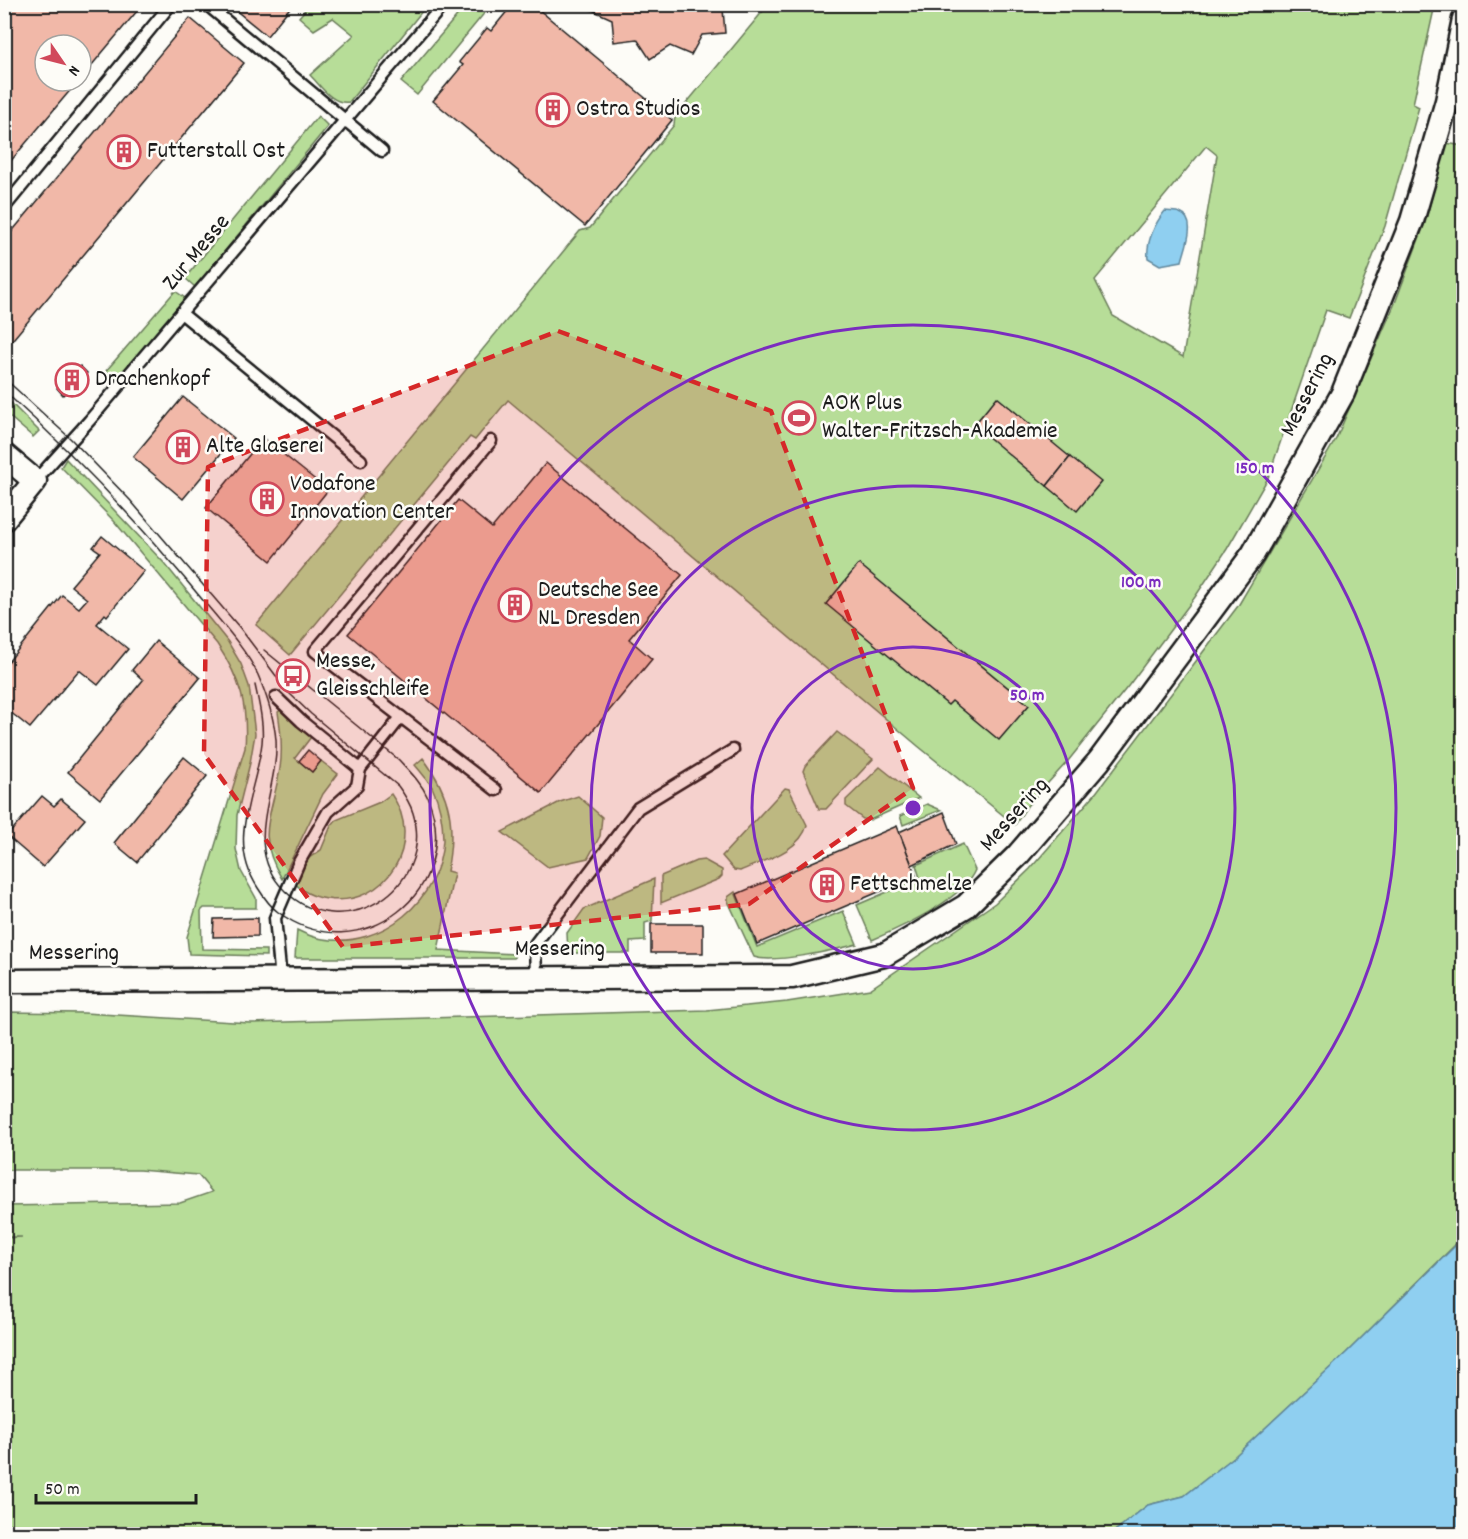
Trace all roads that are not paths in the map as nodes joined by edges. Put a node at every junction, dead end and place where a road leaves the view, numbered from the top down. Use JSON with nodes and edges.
{"nodes":[{"id":1,"x":171,"y":4,"type":"edge"},
{"id":2,"x":206,"y":4,"type":"edge"},
{"id":3,"x":444,"y":4,"type":"edge"},
{"id":4,"x":1464,"y":19,"type":"edge"},
{"id":5,"x":346,"y":121,"type":"junction"},
{"id":6,"x":382,"y":151,"type":"dead end"},
{"id":7,"x":4,"y":208,"type":"edge"},
{"id":8,"x":181,"y":313,"type":"junction"},
{"id":9,"x":491,"y":441,"type":"dead end"},
{"id":10,"x":4,"y":455,"type":"edge"},
{"id":11,"x":361,"y":460,"type":"dead end"},
{"id":12,"x":35,"y":481,"type":"junction"},
{"id":13,"x":4,"y":519,"type":"edge"},
{"id":14,"x":276,"y":697,"type":"dead end"},
{"id":15,"x":401,"y":717,"type":"junction"},
{"id":16,"x":733,"y":750,"type":"dead end"},
{"id":17,"x":360,"y":769,"type":"junction"},
{"id":18,"x":496,"y":790,"type":"dead end"},
{"id":19,"x":536,"y":977,"type":"junction"},
{"id":20,"x":281,"y":980,"type":"junction"},
{"id":21,"x":4,"y":981,"type":"edge"}],
"edges":[{"from":1,"to":7,"type":"lane"},
{"from":2,"to":5,"type":"lane"},
{"from":3,"to":5,"type":"lane","name":"Zur Messe"},
{"from":4,"to":19,"type":"street","name":"Messering"},
{"from":5,"to":6,"type":"lane"},
{"from":5,"to":8,"type":"lane","name":"Zur Messe"},
{"from":8,"to":11,"type":"lane"},
{"from":8,"to":12,"type":"lane","name":"Zur Messe"},
{"from":9,"to":15,"type":"lane"},
{"from":10,"to":12,"type":"street"},
{"from":12,"to":13,"type":"street"},
{"from":14,"to":17,"type":"lane"},
{"from":15,"to":17,"type":"lane"},
{"from":15,"to":18,"type":"lane"},
{"from":16,"to":19,"type":"lane"},
{"from":17,"to":20,"type":"lane"},
{"from":19,"to":20,"type":"street","name":"Messering"},
{"from":20,"to":21,"type":"street","name":"Messering"}]}
